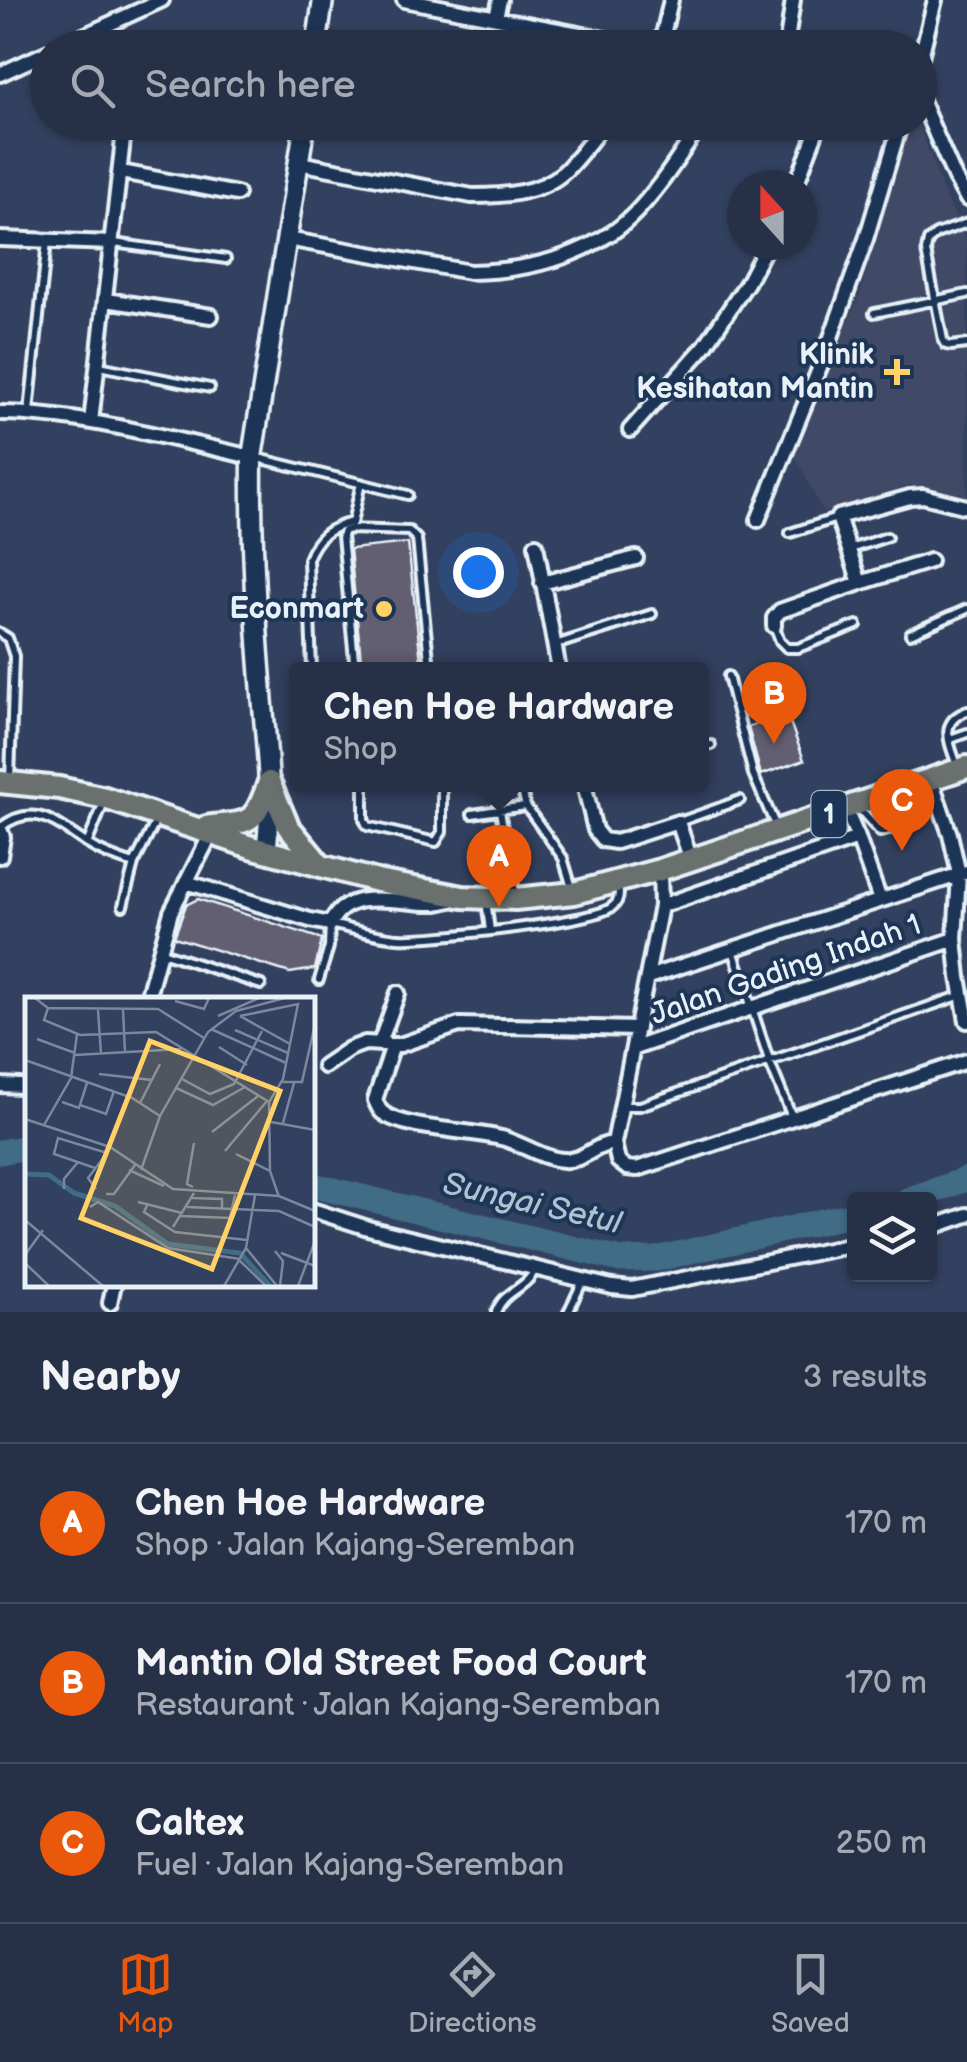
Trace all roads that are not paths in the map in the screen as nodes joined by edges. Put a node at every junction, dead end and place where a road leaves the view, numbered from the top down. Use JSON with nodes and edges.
{"nodes":[{"id":1,"x":162,"y":0,"type":"edge"},
{"id":2,"x":323,"y":0,"type":"edge"},
{"id":3,"x":404,"y":0,"type":"edge"},
{"id":4,"x":500,"y":0,"type":"edge"},
{"id":5,"x":671,"y":0,"type":"edge"},
{"id":6,"x":793,"y":0,"type":"edge"},
{"id":7,"x":936,"y":0,"type":"edge"},
{"id":8,"x":496,"y":17,"type":"junction"},
{"id":9,"x":97,"y":30,"type":"edge"},
{"id":10,"x":319,"y":30,"type":"edge"},
{"id":11,"x":561,"y":30,"type":"edge"},
{"id":12,"x":664,"y":30,"type":"edge"},
{"id":13,"x":789,"y":30,"type":"edge"},
{"id":14,"x":928,"y":30,"type":"edge"},
{"id":15,"x":30,"y":60,"type":"edge"},
{"id":16,"x":0,"y":74,"type":"edge"},
{"id":17,"x":937,"y":138,"type":"edge"},
{"id":18,"x":123,"y":140,"type":"edge"},
{"id":19,"x":302,"y":140,"type":"edge"},
{"id":20,"x":590,"y":140,"type":"edge"},
{"id":21,"x":690,"y":140,"type":"edge"},
{"id":22,"x":813,"y":140,"type":"edge"},
{"id":23,"x":896,"y":140,"type":"edge"},
{"id":24,"x":299,"y":163,"type":"junction"},
{"id":25,"x":802,"y":170,"type":"edge"},
{"id":26,"x":120,"y":172,"type":"junction"},
{"id":27,"x":237,"y":194,"type":"dead end"},
{"id":28,"x":967,"y":199,"type":"edge"},
{"id":29,"x":967,"y":223,"type":"edge"},
{"id":30,"x":0,"y":239,"type":"edge"},
{"id":31,"x":47,"y":239,"type":"junction"},
{"id":32,"x":287,"y":239,"type":"junction"},
{"id":33,"x":113,"y":243,"type":"junction"},
{"id":34,"x":226,"y":259,"type":"dead end"},
{"id":35,"x":759,"y":260,"type":"edge"},
{"id":36,"x":967,"y":294,"type":"edge"},
{"id":37,"x":106,"y":300,"type":"junction"},
{"id":38,"x":935,"y":300,"type":"junction"},
{"id":39,"x":874,"y":313,"type":"dead end"},
{"id":40,"x":211,"y":316,"type":"dead end"},
{"id":41,"x":967,"y":344,"type":"edge"},
{"id":42,"x":98,"y":366,"type":"junction"},
{"id":43,"x":210,"y":388,"type":"dead end"},
{"id":44,"x":0,"y":412,"type":"edge"},
{"id":45,"x":28,"y":413,"type":"junction"},
{"id":46,"x":91,"y":422,"type":"junction"},
{"id":47,"x":630,"y":430,"type":"dead end"},
{"id":48,"x":252,"y":456,"type":"junction"},
{"id":49,"x":360,"y":483,"type":"junction"},
{"id":50,"x":408,"y":494,"type":"dead end"},
{"id":51,"x":967,"y":507,"type":"edge"},
{"id":52,"x":838,"y":517,"type":"junction"},
{"id":53,"x":758,"y":520,"type":"dead end"},
{"id":54,"x":351,"y":526,"type":"junction"},
{"id":55,"x":790,"y":533,"type":"dead end"},
{"id":56,"x":887,"y":537,"type":"dead end"},
{"id":57,"x":536,"y":546,"type":"dead end"},
{"id":58,"x":849,"y":549,"type":"junction"},
{"id":59,"x":636,"y":558,"type":"dead end"},
{"id":60,"x":930,"y":561,"type":"dead end"},
{"id":61,"x":542,"y":582,"type":"junction"},
{"id":62,"x":860,"y":583,"type":"junction"},
{"id":63,"x":967,"y":609,"type":"edge"},
{"id":64,"x":652,"y":614,"type":"dead end"},
{"id":65,"x":857,"y":624,"type":"dead end"},
{"id":66,"x":774,"y":626,"type":"joint"},
{"id":67,"x":0,"y":633,"type":"edge"},
{"id":68,"x":910,"y":634,"type":"dead end"},
{"id":69,"x":554,"y":646,"type":"junction"},
{"id":70,"x":312,"y":662,"type":"edge"},
{"id":71,"x":354,"y":662,"type":"edge"},
{"id":72,"x":429,"y":662,"type":"edge"},
{"id":73,"x":557,"y":662,"type":"edge"},
{"id":74,"x":728,"y":676,"type":"dead end"},
{"id":75,"x":0,"y":707,"type":"edge"},
{"id":76,"x":11,"y":708,"type":"junction"},
{"id":77,"x":967,"y":711,"type":"edge"},
{"id":78,"x":967,"y":733,"type":"edge"},
{"id":79,"x":950,"y":740,"type":"junction"},
{"id":80,"x":963,"y":769,"type":"edge"},
{"id":81,"x":5,"y":782,"type":"edge"},
{"id":82,"x":269,"y":782,"type":"junction"},
{"id":83,"x":924,"y":782,"type":"junction"},
{"id":84,"x":364,"y":792,"type":"edge"},
{"id":85,"x":442,"y":792,"type":"edge"},
{"id":86,"x":522,"y":792,"type":"edge"},
{"id":87,"x":586,"y":792,"type":"edge"},
{"id":88,"x":106,"y":798,"type":"junction"},
{"id":89,"x":740,"y":800,"type":"dead end"},
{"id":90,"x":526,"y":806,"type":"junction"},
{"id":91,"x":850,"y":807,"type":"junction"},
{"id":92,"x":500,"y":811,"type":"junction"},
{"id":93,"x":472,"y":814,"type":"dead end"},
{"id":94,"x":158,"y":817,"type":"junction"},
{"id":95,"x":678,"y":822,"type":"junction"},
{"id":96,"x":0,"y":828,"type":"edge"},
{"id":97,"x":778,"y":831,"type":"junction"},
{"id":98,"x":204,"y":832,"type":"junction"},
{"id":99,"x":858,"y":838,"type":"junction"},
{"id":100,"x":88,"y":844,"type":"junction"},
{"id":101,"x":266,"y":851,"type":"junction"},
{"id":102,"x":0,"y":856,"type":"edge"},
{"id":103,"x":690,"y":860,"type":"junction"},
{"id":104,"x":134,"y":864,"type":"junction"},
{"id":105,"x":321,"y":866,"type":"junction"},
{"id":106,"x":660,"y":870,"type":"junction"},
{"id":107,"x":963,"y":873,"type":"edge"},
{"id":108,"x":186,"y":882,"type":"junction"},
{"id":109,"x":617,"y":882,"type":"junction"},
{"id":110,"x":574,"y":892,"type":"junction"},
{"id":111,"x":463,"y":897,"type":"junction"},
{"id":112,"x":962,"y":897,"type":"edge"},
{"id":113,"x":486,"y":899,"type":"junction"},
{"id":114,"x":516,"y":899,"type":"junction"},
{"id":115,"x":880,"y":900,"type":"junction"},
{"id":116,"x":123,"y":906,"type":"dead end"},
{"id":117,"x":662,"y":906,"type":"junction"},
{"id":118,"x":330,"y":924,"type":"junction"},
{"id":119,"x":490,"y":930,"type":"junction"},
{"id":120,"x":956,"y":939,"type":"junction"},
{"id":121,"x":733,"y":948,"type":"junction"},
{"id":122,"x":160,"y":951,"type":"junction"},
{"id":123,"x":648,"y":976,"type":"junction"},
{"id":124,"x":319,"y":980,"type":"dead end"},
{"id":125,"x":261,"y":986,"type":"dead end"},
{"id":126,"x":398,"y":993,"type":"dead end"},
{"id":127,"x":962,"y":995,"type":"junction"},
{"id":128,"x":148,"y":997,"type":"edge"},
{"id":129,"x":751,"y":1007,"type":"junction"},
{"id":130,"x":967,"y":1021,"type":"edge"},
{"id":131,"x":636,"y":1029,"type":"junction"},
{"id":132,"x":386,"y":1044,"type":"junction"},
{"id":133,"x":634,"y":1048,"type":"junction"},
{"id":134,"x":967,"y":1062,"type":"edge"},
{"id":135,"x":770,"y":1063,"type":"junction"},
{"id":136,"x":324,"y":1066,"type":"dead end"},
{"id":137,"x":0,"y":1085,"type":"edge"},
{"id":138,"x":20,"y":1086,"type":"dead end"},
{"id":139,"x":623,"y":1106,"type":"junction"},
{"id":140,"x":792,"y":1119,"type":"junction"},
{"id":141,"x":614,"y":1143,"type":"junction"},
{"id":142,"x":315,"y":1211,"type":"edge"},
{"id":143,"x":967,"y":1214,"type":"edge"},
{"id":144,"x":937,"y":1225,"type":"edge"},
{"id":145,"x":847,"y":1246,"type":"edge"},
{"id":146,"x":536,"y":1268,"type":"junction"},
{"id":147,"x":583,"y":1280,"type":"junction"},
{"id":148,"x":113,"y":1287,"type":"edge"},
{"id":149,"x":110,"y":1304,"type":"dead end"},
{"id":150,"x":496,"y":1312,"type":"edge"},
{"id":151,"x":568,"y":1312,"type":"edge"}],
"edges":[{"from":1,"to":9,"type":"street"},
{"from":2,"to":10,"type":"main road"},
{"from":3,"to":8,"type":"street"},
{"from":4,"to":8,"type":"street"},
{"from":5,"to":12,"type":"street"},
{"from":6,"to":13,"type":"street"},
{"from":7,"to":14,"type":"street"},
{"from":8,"to":11,"type":"street"},
{"from":15,"to":16,"type":"street"},
{"from":17,"to":28,"type":"street"},
{"from":18,"to":26,"type":"street"},
{"from":19,"to":24,"type":"main road"},
{"from":20,"to":24,"type":"street"},
{"from":21,"to":32,"type":"street"},
{"from":22,"to":25,"type":"street"},
{"from":23,"to":53,"type":"street"},
{"from":24,"to":32,"type":"main road"},
{"from":26,"to":27,"type":"street"},
{"from":26,"to":33,"type":"street"},
{"from":29,"to":38,"type":"lane"},
{"from":30,"to":31,"type":"street"},
{"from":31,"to":33,"type":"street"},
{"from":31,"to":45,"type":"lane"},
{"from":32,"to":48,"type":"main road"},
{"from":33,"to":34,"type":"lane"},
{"from":33,"to":37,"type":"street"},
{"from":35,"to":47,"type":"street"},
{"from":36,"to":38,"type":"lane"},
{"from":37,"to":40,"type":"street"},
{"from":37,"to":42,"type":"street"},
{"from":38,"to":39,"type":"lane"},
{"from":38,"to":41,"type":"lane"},
{"from":42,"to":43,"type":"lane"},
{"from":42,"to":46,"type":"street"},
{"from":44,"to":45,"type":"street"},
{"from":45,"to":46,"type":"street"},
{"from":46,"to":48,"type":"street"},
{"from":48,"to":49,"type":"lane"},
{"from":48,"to":82,"type":"main road"},
{"from":49,"to":50,"type":"lane"},
{"from":49,"to":54,"type":"lane"},
{"from":51,"to":52,"type":"street"},
{"from":52,"to":55,"type":"lane"},
{"from":52,"to":58,"type":"street"},
{"from":54,"to":70,"type":"lane"},
{"from":54,"to":71,"type":"lane"},
{"from":54,"to":72,"type":"lane"},
{"from":56,"to":58,"type":"lane"},
{"from":57,"to":61,"type":"street"},
{"from":58,"to":62,"type":"street"},
{"from":59,"to":61,"type":"street"},
{"from":60,"to":62,"type":"street"},
{"from":61,"to":69,"type":"street"},
{"from":62,"to":66,"type":"street"},
{"from":63,"to":68,"type":"lane"},
{"from":64,"to":69,"type":"lane"},
{"from":65,"to":66,"type":"lane"},
{"from":67,"to":76,"type":"lane"},
{"from":69,"to":73,"type":"street"},
{"from":74,"to":97,"type":"lane"},
{"from":75,"to":76,"type":"lane"},
{"from":76,"to":81,"type":"lane"},
{"from":77,"to":79,"type":"lane"},
{"from":78,"to":79,"type":"lane"},
{"from":79,"to":80,"type":"lane"},
{"from":80,"to":83,"type":"main road","number":"1"},
{"from":81,"to":88,"type":"main road","number":"1"},
{"from":82,"to":98,"type":"main road"},
{"from":82,"to":101,"type":"main road"},
{"from":82,"to":105,"type":"main road"},
{"from":83,"to":91,"type":"main road","number":"1"},
{"from":83,"to":91,"type":"lane"},
{"from":83,"to":107,"type":"street"},
{"from":84,"to":85,"type":"lane"},
{"from":86,"to":90,"type":"lane"},
{"from":87,"to":95,"type":"street"},
{"from":88,"to":94,"type":"main road","number":"1"},
{"from":88,"to":100,"type":"lane"},
{"from":89,"to":95,"type":"lane"},
{"from":90,"to":92,"type":"lane"},
{"from":90,"to":110,"type":"lane"},
{"from":91,"to":97,"type":"main road","number":"1"},
{"from":91,"to":99,"type":"street"},
{"from":92,"to":93,"type":"lane"},
{"from":92,"to":114,"type":"lane"},
{"from":94,"to":98,"type":"main road","number":"1"},
{"from":94,"to":104,"type":"lane"},
{"from":95,"to":103,"type":"street"},
{"from":96,"to":100,"type":"lane"},
{"from":96,"to":102,"type":"street"},
{"from":97,"to":103,"type":"main road","number":"1"},
{"from":98,"to":101,"type":"main road","number":"1"},
{"from":98,"to":108,"type":"street"},
{"from":99,"to":115,"type":"street"},
{"from":99,"to":117,"type":"street"},
{"from":100,"to":104,"type":"lane"},
{"from":101,"to":105,"type":"main road","number":"1"},
{"from":103,"to":106,"type":"main road","number":"1"},
{"from":104,"to":116,"type":"lane"},
{"from":105,"to":111,"type":"main road","number":"1"},
{"from":106,"to":109,"type":"main road","number":"1"},
{"from":106,"to":117,"type":"street"},
{"from":107,"to":112,"type":"street"},
{"from":107,"to":115,"type":"street"},
{"from":108,"to":118,"type":"street"},
{"from":108,"to":122,"type":"street"},
{"from":109,"to":110,"type":"main road","number":"1"},
{"from":109,"to":119,"type":"lane"},
{"from":110,"to":114,"type":"main road","number":"1"},
{"from":111,"to":113,"type":"main road","number":"1"},
{"from":111,"to":118,"type":"street"},
{"from":112,"to":120,"type":"street"},
{"from":113,"to":114,"type":"main road","number":"1"},
{"from":113,"to":119,"type":"lane"},
{"from":115,"to":121,"type":"street"},
{"from":117,"to":123,"type":"street"},
{"from":118,"to":119,"type":"lane"},
{"from":118,"to":124,"type":"lane"},
{"from":120,"to":127,"type":"street"},
{"from":120,"to":129,"type":"street","name":"Jalan Gading Indah 1"},
{"from":121,"to":123,"type":"street"},
{"from":121,"to":129,"type":"lane"},
{"from":122,"to":125,"type":"lane"},
{"from":122,"to":128,"type":"street"},
{"from":123,"to":131,"type":"street"},
{"from":126,"to":132,"type":"street"},
{"from":127,"to":130,"type":"street"},
{"from":127,"to":135,"type":"lane"},
{"from":129,"to":133,"type":"street","name":"Jalan Gading Indah 1"},
{"from":129,"to":135,"type":"lane"},
{"from":131,"to":132,"type":"street"},
{"from":131,"to":133,"type":"street"},
{"from":132,"to":136,"type":"street"},
{"from":132,"to":141,"type":"street"},
{"from":133,"to":139,"type":"street"},
{"from":134,"to":140,"type":"street"},
{"from":135,"to":139,"type":"lane"},
{"from":135,"to":140,"type":"lane"},
{"from":137,"to":138,"type":"street"},
{"from":139,"to":141,"type":"street"},
{"from":140,"to":141,"type":"street"},
{"from":142,"to":146,"type":"street"},
{"from":143,"to":144,"type":"street"},
{"from":145,"to":147,"type":"street"},
{"from":146,"to":147,"type":"street"},
{"from":146,"to":150,"type":"lane"},
{"from":147,"to":151,"type":"lane"},
{"from":148,"to":149,"type":"street"}]}
